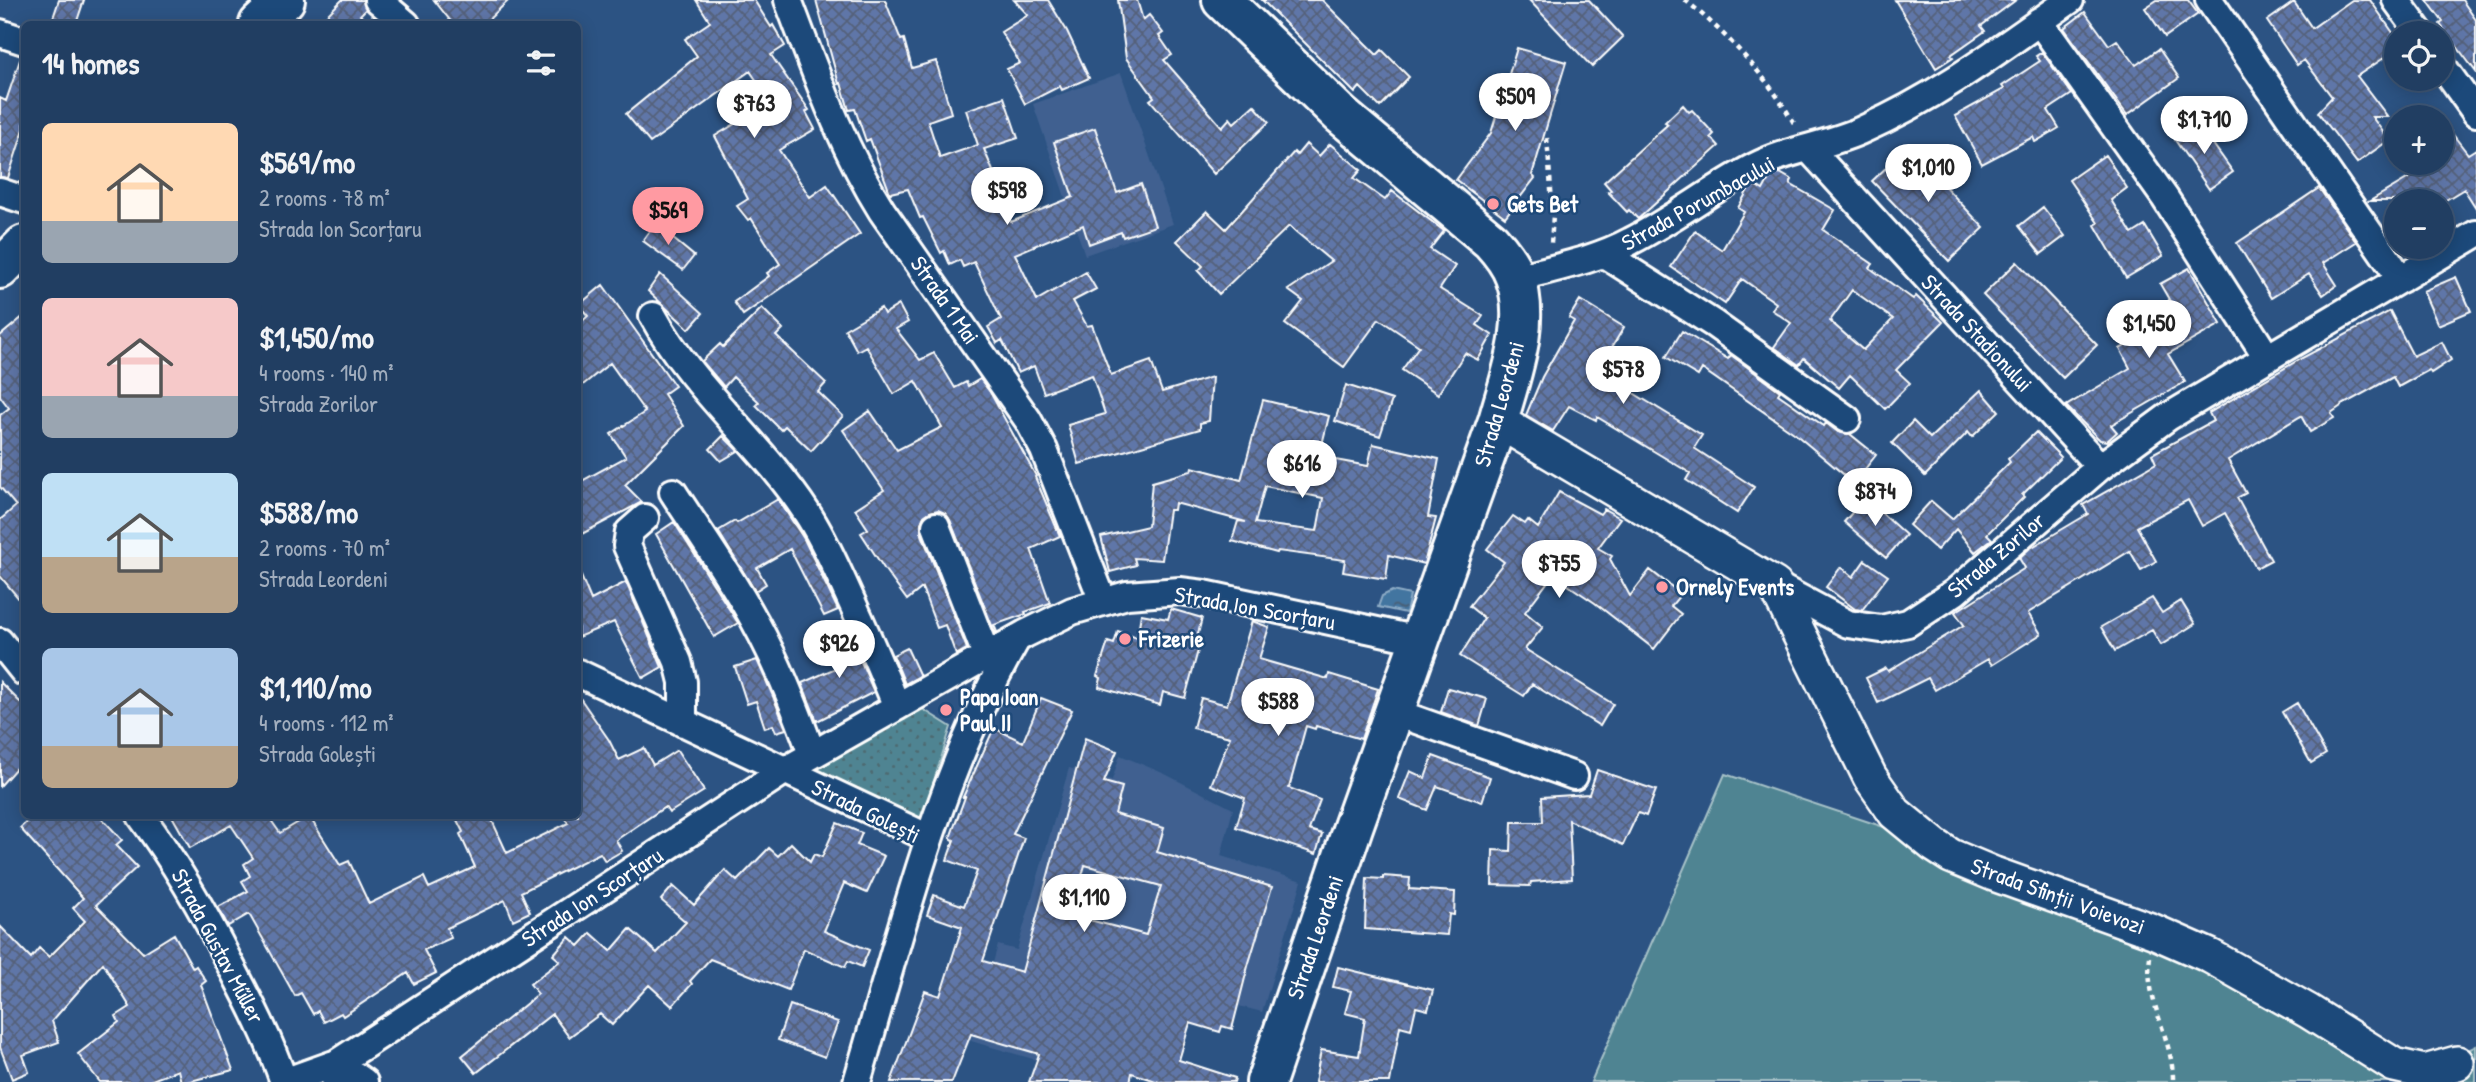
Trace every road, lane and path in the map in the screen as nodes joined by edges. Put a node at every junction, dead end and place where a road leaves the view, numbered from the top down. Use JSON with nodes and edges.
{"nodes":[{"id":1,"x":285,"y":0,"type":"edge"},
{"id":2,"x":378,"y":0,"type":"edge"},
{"id":3,"x":788,"y":0,"type":"edge"},
{"id":4,"x":1222,"y":0,"type":"edge"},
{"id":5,"x":1685,"y":0,"type":"edge"},
{"id":6,"x":2070,"y":0,"type":"edge"},
{"id":7,"x":2209,"y":0,"type":"edge"},
{"id":8,"x":2396,"y":0,"type":"edge"},
{"id":9,"x":261,"y":21,"type":"edge"},
{"id":10,"x":402,"y":21,"type":"edge"},
{"id":11,"x":2411,"y":21,"type":"edge"},
{"id":12,"x":2039,"y":22,"type":"junction"},
{"id":13,"x":0,"y":33,"type":"edge"},
{"id":14,"x":21,"y":40,"type":"edge"},
{"id":15,"x":2454,"y":82,"type":"edge"},
{"id":16,"x":2476,"y":113,"type":"edge"},
{"id":17,"x":1548,"y":138,"type":"dead end"},
{"id":18,"x":1809,"y":149,"type":"junction"},
{"id":19,"x":0,"y":192,"type":"edge"},
{"id":20,"x":21,"y":199,"type":"edge"},
{"id":21,"x":2476,"y":234,"type":"edge"},
{"id":22,"x":21,"y":248,"type":"edge"},
{"id":23,"x":1604,"y":254,"type":"junction"},
{"id":24,"x":0,"y":269,"type":"edge"},
{"id":25,"x":1532,"y":274,"type":"junction"},
{"id":26,"x":2401,"y":279,"type":"junction"},
{"id":27,"x":653,"y":316,"type":"dead end"},
{"id":28,"x":2267,"y":358,"type":"junction"},
{"id":29,"x":1847,"y":419,"type":"dead end"},
{"id":30,"x":1498,"y":421,"type":"junction"},
{"id":31,"x":2100,"y":467,"type":"junction"},
{"id":32,"x":673,"y":492,"type":"dead end"},
{"id":33,"x":645,"y":518,"type":"dead end"},
{"id":34,"x":936,"y":526,"type":"dead end"},
{"id":35,"x":1774,"y":585,"type":"junction"},
{"id":36,"x":1102,"y":601,"type":"junction"},
{"id":37,"x":1016,"y":640,"type":"junction"},
{"id":38,"x":1419,"y":640,"type":"junction"},
{"id":39,"x":0,"y":642,"type":"edge"},
{"id":40,"x":987,"y":657,"type":"junction"},
{"id":41,"x":21,"y":667,"type":"edge"},
{"id":42,"x":581,"y":674,"type":"edge"},
{"id":43,"x":897,"y":707,"type":"junction"},
{"id":44,"x":1394,"y":712,"type":"junction"},
{"id":45,"x":683,"y":723,"type":"junction"},
{"id":46,"x":812,"y":754,"type":"junction"},
{"id":47,"x":784,"y":771,"type":"junction"},
{"id":48,"x":1574,"y":776,"type":"dead end"},
{"id":49,"x":143,"y":819,"type":"edge"},
{"id":50,"x":929,"y":838,"type":"junction"},
{"id":51,"x":2153,"y":931,"type":"junction"},
{"id":52,"x":2465,"y":1063,"type":"edge"},
{"id":53,"x":335,"y":1073,"type":"edge"},
{"id":54,"x":2407,"y":1074,"type":"edge"},
{"id":55,"x":284,"y":1082,"type":"edge"},
{"id":56,"x":364,"y":1082,"type":"edge"},
{"id":57,"x":857,"y":1082,"type":"edge"},
{"id":58,"x":1266,"y":1082,"type":"edge"},
{"id":59,"x":2174,"y":1082,"type":"edge"}],
"edges":[{"from":1,"to":9,"type":"main road"},
{"from":2,"to":10,"type":"street"},
{"from":3,"to":36,"type":"street","name":"Strada 1 Mai"},
{"from":4,"to":25,"type":"main road","name":"Strada Leordeni"},
{"from":5,"to":18,"type":"path"},
{"from":6,"to":12,"type":"street"},
{"from":7,"to":26,"type":"street"},
{"from":8,"to":11,"type":"street"},
{"from":12,"to":18,"type":"street"},
{"from":12,"to":28,"type":"street"},
{"from":13,"to":14,"type":"street"},
{"from":15,"to":16,"type":"street"},
{"from":17,"to":25,"type":"path"},
{"from":18,"to":23,"type":"street","name":"Strada Porumbacului"},
{"from":18,"to":31,"type":"street","name":"Strada Stadionului"},
{"from":19,"to":20,"type":"street"},
{"from":21,"to":26,"type":"street","name":"Strada Zorilor"},
{"from":22,"to":24,"type":"main road"},
{"from":23,"to":25,"type":"street","name":"Strada Porumbacului"},
{"from":23,"to":29,"type":"street","name":"Strada Porumbacului"},
{"from":25,"to":30,"type":"main road","name":"Strada Leordeni"},
{"from":26,"to":28,"type":"street","name":"Strada Zorilor"},
{"from":27,"to":43,"type":"street"},
{"from":28,"to":31,"type":"street","name":"Strada Zorilor"},
{"from":30,"to":35,"type":"street","name":"Strada Zorilor"},
{"from":30,"to":38,"type":"main road","name":"Strada Leordeni"},
{"from":31,"to":35,"type":"street","name":"Strada Zorilor"},
{"from":32,"to":46,"type":"street"},
{"from":33,"to":45,"type":"street"},
{"from":34,"to":40,"type":"street"},
{"from":35,"to":51,"type":"street","name":"Strada Sfinții Voievozi"},
{"from":36,"to":37,"type":"street","name":"Strada Ion Scorțaru"},
{"from":36,"to":38,"type":"street","name":"Strada Ion Scorțaru"},
{"from":37,"to":40,"type":"street","name":"Strada Ion Scorțaru"},
{"from":37,"to":50,"type":"street"},
{"from":38,"to":44,"type":"main road","name":"Strada Leordeni"},
{"from":39,"to":41,"type":"street"},
{"from":40,"to":43,"type":"street","name":"Strada Ion Scorțaru"},
{"from":42,"to":45,"type":"street","name":"Strada Golești"},
{"from":43,"to":46,"type":"street","name":"Strada Ion Scorțaru"},
{"from":44,"to":48,"type":"street"},
{"from":44,"to":58,"type":"main road","name":"Strada Leordeni"},
{"from":45,"to":47,"type":"street","name":"Strada Golești"},
{"from":46,"to":47,"type":"street","name":"Strada Ion Scorțaru"},
{"from":47,"to":50,"type":"street","name":"Strada Golești"},
{"from":47,"to":53,"type":"street","name":"Strada Ion Scorțaru"},
{"from":49,"to":55,"type":"street","name":"Strada Gustav Műller"},
{"from":50,"to":57,"type":"street","name":"Strada Golești"},
{"from":51,"to":54,"type":"street","name":"Strada Sfinții Voievozi"},
{"from":51,"to":59,"type":"path"},
{"from":52,"to":54,"type":"street","name":"Strada Sfinții Voievozi"},
{"from":53,"to":55,"type":"street","name":"Strada Ion Scorțaru"},
{"from":53,"to":56,"type":"street"}]}
